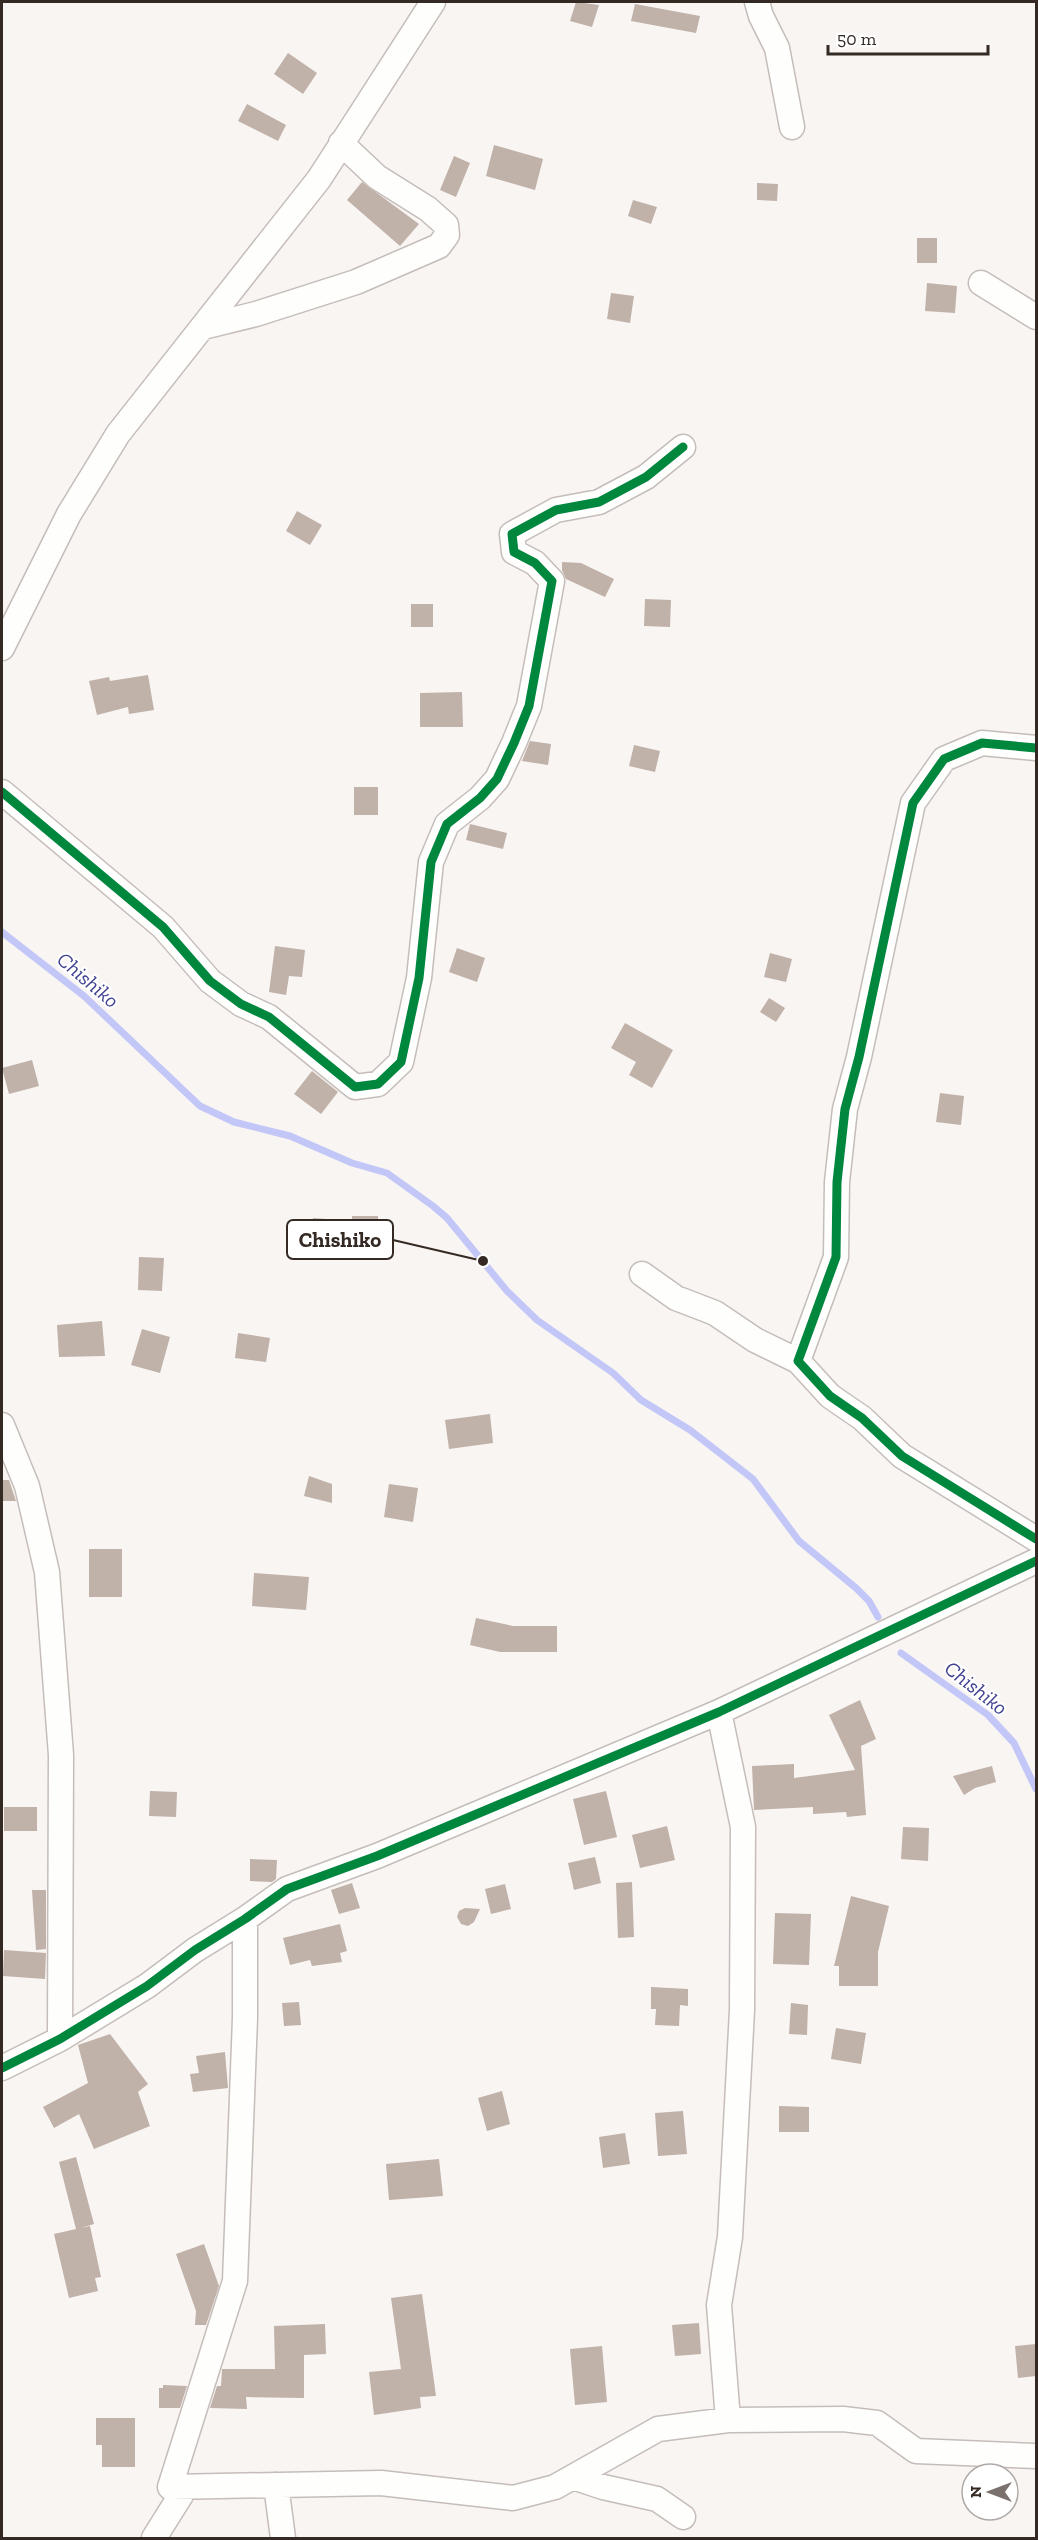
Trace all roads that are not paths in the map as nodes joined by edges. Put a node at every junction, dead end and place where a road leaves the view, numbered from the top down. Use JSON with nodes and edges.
{"nodes":[{"id":1,"x":433,"y":2,"type":"edge"},
{"id":2,"x":757,"y":2,"type":"edge"},
{"id":3,"x":792,"y":127,"type":"dead end"},
{"id":4,"x":341,"y":142,"type":"junction"},
{"id":5,"x":981,"y":284,"type":"dead end"},
{"id":6,"x":1036,"y":317,"type":"edge"},
{"id":7,"x":203,"y":327,"type":"junction"},
{"id":8,"x":683,"y":447,"type":"dead end"},
{"id":9,"x":2,"y":648,"type":"edge"},
{"id":10,"x":1036,"y":748,"type":"edge"},
{"id":11,"x":2,"y":792,"type":"edge"},
{"id":12,"x":642,"y":1274,"type":"dead end"},
{"id":13,"x":798,"y":1361,"type":"junction"},
{"id":14,"x":2,"y":1425,"type":"edge"},
{"id":15,"x":1036,"y":1539,"type":"edge"},
{"id":16,"x":1036,"y":1561,"type":"edge"},
{"id":17,"x":719,"y":1712,"type":"junction"},
{"id":18,"x":245,"y":1919,"type":"junction"},
{"id":19,"x":60,"y":2038,"type":"junction"},
{"id":20,"x":2,"y":2068,"type":"edge"},
{"id":21,"x":728,"y":2420,"type":"junction"},
{"id":22,"x":1036,"y":2456,"type":"edge"},
{"id":23,"x":573,"y":2476,"type":"junction"},
{"id":24,"x":276,"y":2486,"type":"junction"},
{"id":25,"x":170,"y":2487,"type":"junction"},
{"id":26,"x":683,"y":2517,"type":"dead end"},
{"id":27,"x":154,"y":2538,"type":"edge"},
{"id":28,"x":283,"y":2538,"type":"edge"}],
"edges":[{"from":1,"to":4,"type":"street"},
{"from":2,"to":3,"type":"street"},
{"from":4,"to":7,"type":"street"},
{"from":4,"to":7,"type":"street"},
{"from":5,"to":6,"type":"street"},
{"from":7,"to":9,"type":"street"},
{"from":8,"to":11,"type":"street"},
{"from":10,"to":13,"type":"street"},
{"from":12,"to":13,"type":"street"},
{"from":13,"to":15,"type":"street"},
{"from":14,"to":19,"type":"street"},
{"from":16,"to":17,"type":"street"},
{"from":17,"to":18,"type":"street"},
{"from":17,"to":21,"type":"street"},
{"from":18,"to":19,"type":"street"},
{"from":18,"to":25,"type":"street"},
{"from":19,"to":20,"type":"street"},
{"from":21,"to":22,"type":"street"},
{"from":21,"to":23,"type":"street"},
{"from":23,"to":24,"type":"street"},
{"from":23,"to":26,"type":"street"},
{"from":24,"to":25,"type":"street"},
{"from":24,"to":28,"type":"street"},
{"from":25,"to":27,"type":"street"}]}
